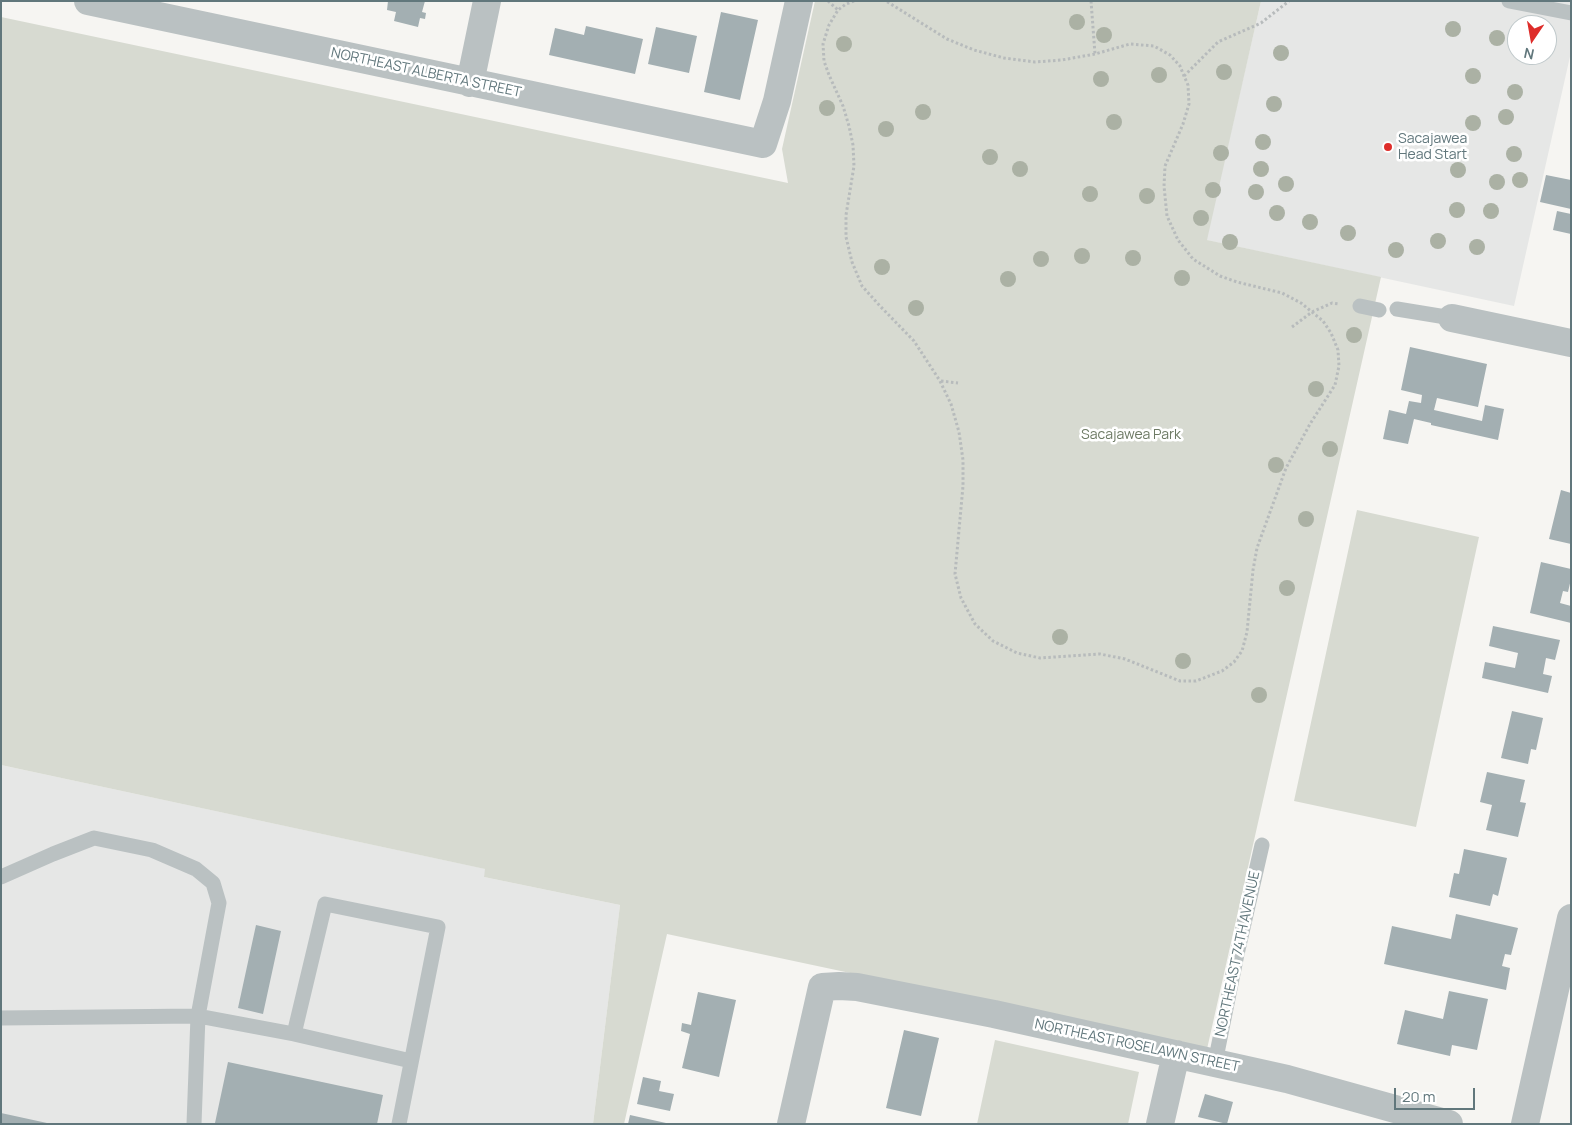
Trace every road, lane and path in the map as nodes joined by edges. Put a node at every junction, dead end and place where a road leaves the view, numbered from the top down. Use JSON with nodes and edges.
{"nodes":[{"id":1,"x":88,"y":1,"type":"edge"},
{"id":2,"x":487,"y":1,"type":"edge"},
{"id":3,"x":799,"y":1,"type":"edge"},
{"id":4,"x":828,"y":1,"type":"edge"},
{"id":5,"x":854,"y":1,"type":"edge"},
{"id":6,"x":886,"y":1,"type":"edge"},
{"id":7,"x":1091,"y":1,"type":"edge"},
{"id":8,"x":1289,"y":1,"type":"edge"},
{"id":9,"x":1509,"y":1,"type":"edge"},
{"id":10,"x":160,"y":9,"type":"edge"},
{"id":11,"x":838,"y":10,"type":"junction"},
{"id":12,"x":1571,"y":13,"type":"edge"},
{"id":13,"x":1095,"y":54,"type":"junction"},
{"id":14,"x":1184,"y":76,"type":"junction"},
{"id":15,"x":470,"y":82,"type":"junction"},
{"id":16,"x":1360,"y":306,"type":"joint"},
{"id":17,"x":1398,"y":309,"type":"dead end"},
{"id":18,"x":1379,"y":310,"type":"dead end"},
{"id":19,"x":1312,"y":312,"type":"junction"},
{"id":20,"x":1452,"y":318,"type":"joint"},
{"id":21,"x":1292,"y":327,"type":"dead end"},
{"id":22,"x":1571,"y":343,"type":"edge"},
{"id":23,"x":940,"y":380,"type":"junction"},
{"id":24,"x":958,"y":383,"type":"dead end"},
{"id":25,"x":1262,"y":845,"type":"dead end"},
{"id":26,"x":1,"y":877,"type":"edge"},
{"id":27,"x":1571,"y":918,"type":"edge"},
{"id":28,"x":198,"y":1016,"type":"junction"},
{"id":29,"x":1,"y":1018,"type":"edge"},
{"id":30,"x":294,"y":1034,"type":"junction"},
{"id":31,"x":1176,"y":1054,"type":"junction"},
{"id":32,"x":411,"y":1061,"type":"junction"},
{"id":33,"x":1215,"y":1063,"type":"junction"},
{"id":34,"x":191,"y":1122,"type":"edge"},
{"id":35,"x":399,"y":1124,"type":"edge"},
{"id":36,"x":791,"y":1124,"type":"edge"},
{"id":37,"x":1160,"y":1124,"type":"edge"},
{"id":38,"x":1448,"y":1124,"type":"edge"},
{"id":39,"x":1525,"y":1124,"type":"edge"}],
"edges":[{"from":1,"to":10,"type":"street","name":"NORTHEAST ALBERTA STREET"},
{"from":2,"to":15,"type":"street"},
{"from":3,"to":15,"type":"street","name":"NORTHEAST ALBERTA STREET"},
{"from":4,"to":11,"type":"path"},
{"from":5,"to":11,"type":"path"},
{"from":6,"to":13,"type":"path"},
{"from":7,"to":13,"type":"path"},
{"from":8,"to":14,"type":"path"},
{"from":9,"to":12,"type":"lane"},
{"from":10,"to":15,"type":"street","name":"NORTHEAST ALBERTA STREET"},
{"from":11,"to":23,"type":"path"},
{"from":13,"to":14,"type":"path"},
{"from":14,"to":19,"type":"path"},
{"from":16,"to":18,"type":"lane"},
{"from":16,"to":19,"type":"path"},
{"from":17,"to":20,"type":"lane"},
{"from":19,"to":21,"type":"path"},
{"from":19,"to":23,"type":"path"},
{"from":20,"to":22,"type":"street"},
{"from":23,"to":24,"type":"path"},
{"from":25,"to":33,"type":"lane","name":"NORTHEAST 74TH AVENUE"},
{"from":26,"to":28,"type":"lane"},
{"from":27,"to":39,"type":"street"},
{"from":28,"to":29,"type":"lane"},
{"from":28,"to":30,"type":"lane"},
{"from":28,"to":34,"type":"lane"},
{"from":30,"to":32,"type":"lane"},
{"from":30,"to":32,"type":"lane"},
{"from":31,"to":33,"type":"street","name":"NORTHEAST ROSELAWN STREET"},
{"from":31,"to":36,"type":"street","name":"NORTHEAST ROSELAWN STREET"},
{"from":31,"to":37,"type":"street"},
{"from":32,"to":35,"type":"lane"},
{"from":33,"to":38,"type":"street","name":"NORTHEAST ROSELAWN STREET"}]}
